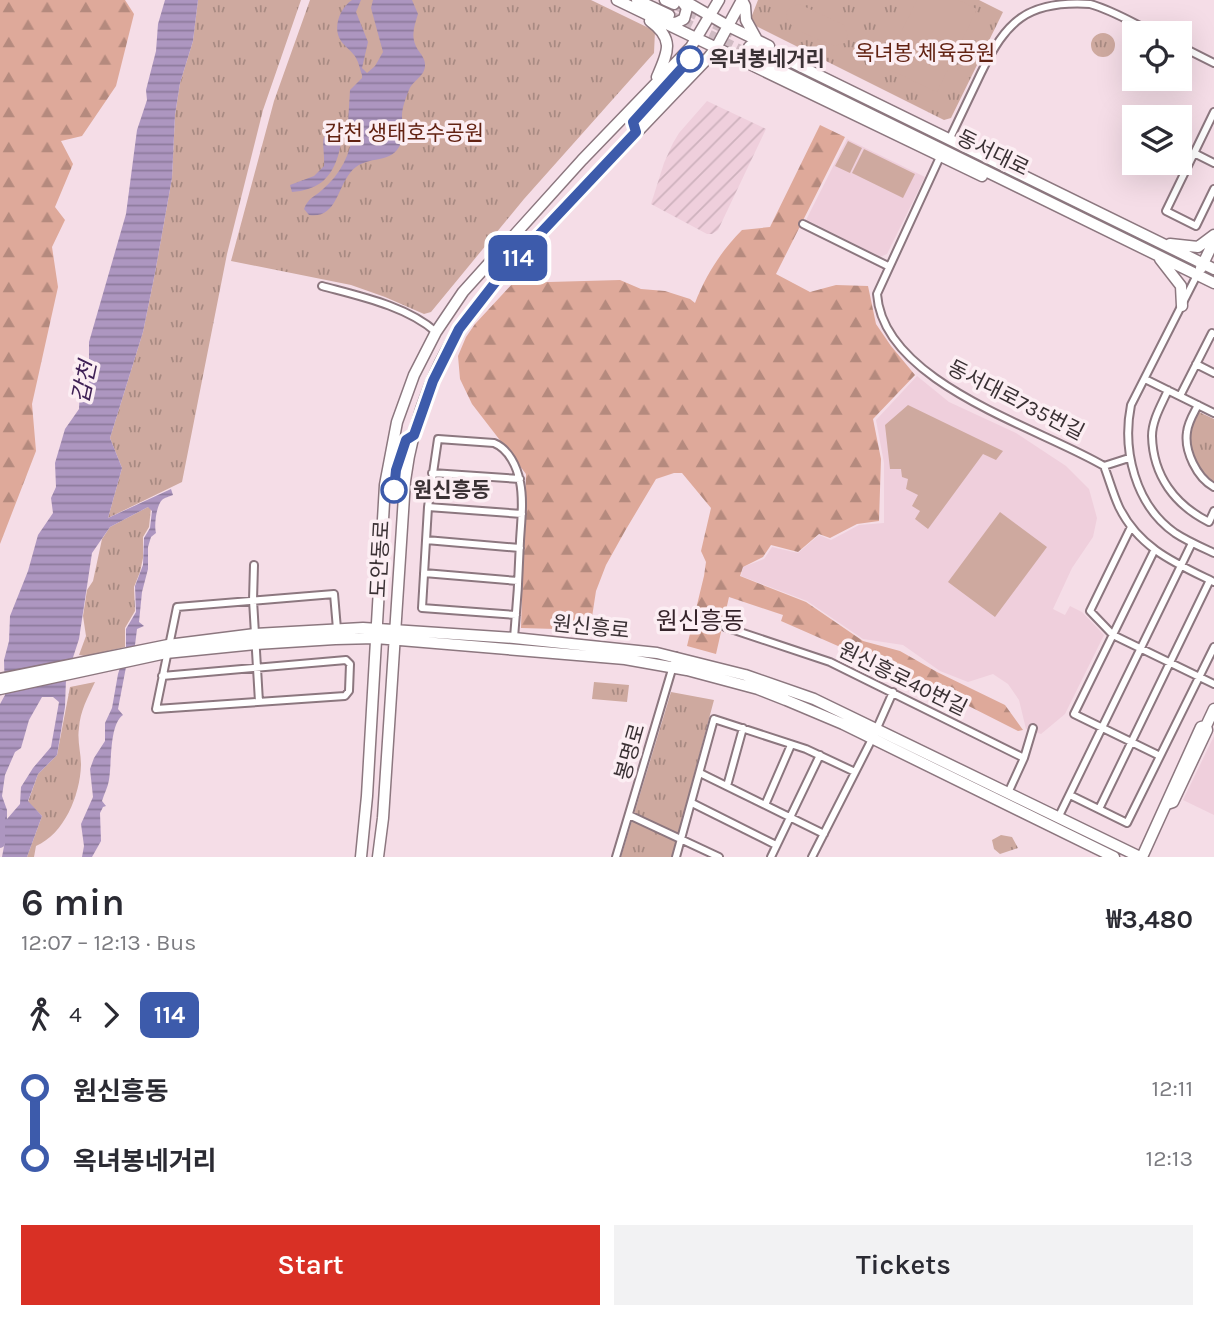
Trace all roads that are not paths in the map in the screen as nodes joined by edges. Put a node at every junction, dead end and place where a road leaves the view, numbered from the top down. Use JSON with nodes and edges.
{"nodes":[{"id":1,"x":617,"y":0,"type":"edge"},
{"id":2,"x":694,"y":0,"type":"edge"},
{"id":3,"x":702,"y":0,"type":"edge"},
{"id":4,"x":719,"y":0,"type":"edge"},
{"id":5,"x":742,"y":0,"type":"edge"},
{"id":6,"x":676,"y":1,"type":"edge"},
{"id":7,"x":633,"y":3,"type":"edge"},
{"id":8,"x":710,"y":16,"type":"junction"},
{"id":9,"x":666,"y":18,"type":"junction"},
{"id":10,"x":1127,"y":21,"type":"edge"},
{"id":11,"x":728,"y":26,"type":"junction"},
{"id":12,"x":697,"y":38,"type":"junction"},
{"id":13,"x":762,"y":44,"type":"junction"},
{"id":14,"x":716,"y":48,"type":"junction"},
{"id":15,"x":1192,"y":52,"type":"edge"},
{"id":16,"x":755,"y":58,"type":"tunnel mouth"},
{"id":17,"x":1214,"y":63,"type":"edge"},
{"id":18,"x":758,"y":69,"type":"junction"},
{"id":19,"x":655,"y":82,"type":"junction"},
{"id":20,"x":1214,"y":112,"type":"edge"},
{"id":21,"x":951,"y":135,"type":"junction"},
{"id":22,"x":1194,"y":153,"type":"junction"},
{"id":23,"x":940,"y":157,"type":"junction"},
{"id":24,"x":1214,"y":163,"type":"edge"},
{"id":25,"x":1005,"y":167,"type":"junction"},
{"id":26,"x":999,"y":177,"type":"junction"},
{"id":27,"x":1214,"y":188,"type":"edge"},
{"id":28,"x":803,"y":224,"type":"dead end"},
{"id":29,"x":1214,"y":235,"type":"edge"},
{"id":30,"x":1214,"y":241,"type":"edge"},
{"id":31,"x":1163,"y":244,"type":"junction"},
{"id":32,"x":1158,"y":256,"type":"junction"},
{"id":33,"x":1203,"y":263,"type":"junction"},
{"id":34,"x":888,"y":266,"type":"junction"},
{"id":35,"x":1214,"y":269,"type":"edge"},
{"id":36,"x":1197,"y":275,"type":"junction"},
{"id":37,"x":1214,"y":283,"type":"edge"},
{"id":38,"x":322,"y":286,"type":"dead end"},
{"id":39,"x":1182,"y":306,"type":"junction"},
{"id":40,"x":436,"y":332,"type":"junction"},
{"id":41,"x":1214,"y":334,"type":"edge"},
{"id":42,"x":1196,"y":364,"type":"junction"},
{"id":43,"x":1214,"y":373,"type":"edge"},
{"id":44,"x":1145,"y":379,"type":"junction"},
{"id":45,"x":1168,"y":390,"type":"junction"},
{"id":46,"x":1181,"y":396,"type":"junction"},
{"id":47,"x":1198,"y":405,"type":"junction"},
{"id":48,"x":1214,"y":413,"type":"edge"},
{"id":49,"x":1129,"y":458,"type":"junction"},
{"id":50,"x":1104,"y":466,"type":"junction"},
{"id":51,"x":432,"y":473,"type":"junction"},
{"id":52,"x":520,"y":479,"type":"junction"},
{"id":53,"x":1214,"y":487,"type":"edge"},
{"id":54,"x":428,"y":507,"type":"junction"},
{"id":55,"x":1214,"y":511,"type":"edge"},
{"id":56,"x":522,"y":514,"type":"junction"},
{"id":57,"x":1131,"y":527,"type":"junction"},
{"id":58,"x":426,"y":540,"type":"junction"},
{"id":59,"x":1192,"y":542,"type":"junction"},
{"id":60,"x":520,"y":548,"type":"junction"},
{"id":61,"x":1154,"y":551,"type":"junction"},
{"id":62,"x":1214,"y":553,"type":"edge"},
{"id":63,"x":254,"y":565,"type":"dead end"},
{"id":64,"x":1181,"y":566,"type":"junction"},
{"id":65,"x":424,"y":573,"type":"junction"},
{"id":66,"x":518,"y":580,"type":"junction"},
{"id":67,"x":1212,"y":581,"type":"edge"},
{"id":68,"x":253,"y":600,"type":"junction"},
{"id":69,"x":516,"y":615,"type":"junction"},
{"id":70,"x":725,"y":627,"type":"dead end"},
{"id":71,"x":337,"y":629,"type":"junction"},
{"id":72,"x":376,"y":633,"type":"junction"},
{"id":73,"x":395,"y":634,"type":"junction"},
{"id":74,"x":1112,"y":635,"type":"junction"},
{"id":75,"x":256,"y":639,"type":"junction"},
{"id":76,"x":514,"y":639,"type":"junction"},
{"id":77,"x":1214,"y":647,"type":"edge"},
{"id":78,"x":1141,"y":648,"type":"junction"},
{"id":79,"x":167,"y":649,"type":"junction"},
{"id":80,"x":674,"y":661,"type":"junction"},
{"id":81,"x":1170,"y":662,"type":"junction"},
{"id":82,"x":257,"y":666,"type":"junction"},
{"id":83,"x":162,"y":676,"type":"junction"},
{"id":84,"x":1199,"y":677,"type":"junction"},
{"id":85,"x":0,"y":679,"type":"edge"},
{"id":86,"x":1214,"y":684,"type":"edge"},
{"id":87,"x":0,"y":690,"type":"edge"},
{"id":88,"x":893,"y":692,"type":"junction"},
{"id":89,"x":259,"y":702,"type":"junction"},
{"id":90,"x":1214,"y":709,"type":"edge"},
{"id":91,"x":743,"y":728,"type":"junction"},
{"id":92,"x":877,"y":728,"type":"junction"},
{"id":93,"x":1102,"y":728,"type":"junction"},
{"id":94,"x":1033,"y":729,"type":"dead end"},
{"id":95,"x":872,"y":739,"type":"junction"},
{"id":96,"x":1131,"y":742,"type":"junction"},
{"id":97,"x":791,"y":746,"type":"junction"},
{"id":98,"x":820,"y":755,"type":"junction"},
{"id":99,"x":1160,"y":756,"type":"junction"},
{"id":100,"x":1024,"y":758,"type":"junction"},
{"id":101,"x":855,"y":772,"type":"junction"},
{"id":102,"x":700,"y":773,"type":"junction"},
{"id":103,"x":727,"y":786,"type":"junction"},
{"id":104,"x":1008,"y":793,"type":"junction"},
{"id":105,"x":1070,"y":795,"type":"junction"},
{"id":106,"x":692,"y":803,"type":"junction"},
{"id":107,"x":765,"y":805,"type":"junction"},
{"id":108,"x":1099,"y":809,"type":"junction"},
{"id":109,"x":629,"y":814,"type":"junction"},
{"id":110,"x":790,"y":817,"type":"junction"},
{"id":111,"x":1058,"y":818,"type":"junction"},
{"id":112,"x":824,"y":834,"type":"junction"},
{"id":113,"x":681,"y":838,"type":"junction"},
{"id":114,"x":776,"y":845,"type":"junction"},
{"id":115,"x":361,"y":857,"type":"edge"},
{"id":116,"x":378,"y":857,"type":"edge"},
{"id":117,"x":615,"y":857,"type":"edge"},
{"id":118,"x":676,"y":857,"type":"edge"},
{"id":119,"x":719,"y":857,"type":"edge"},
{"id":120,"x":771,"y":857,"type":"edge"},
{"id":121,"x":812,"y":857,"type":"edge"},
{"id":122,"x":1114,"y":857,"type":"edge"},
{"id":123,"x":1141,"y":857,"type":"edge"}],
"edges":[{"from":1,"to":7,"type":"street"},
{"from":2,"to":3,"type":"street"},
{"from":4,"to":8,"type":"street","name":"도안동로"},
{"from":5,"to":11,"type":"street","name":"도안동로"},
{"from":5,"to":13,"type":"street"},
{"from":6,"to":8,"type":"street"},
{"from":6,"to":9,"type":"street"},
{"from":7,"to":9,"type":"street"},
{"from":7,"to":19,"type":"street"},
{"from":8,"to":11,"type":"street"},
{"from":8,"to":12,"type":"street","name":"도안동로"},
{"from":9,"to":12,"type":"street"},
{"from":10,"to":21,"type":"street"},
{"from":11,"to":13,"type":"street"},
{"from":11,"to":14,"type":"street","name":"도안동로"},
{"from":12,"to":14,"type":"street"},
{"from":12,"to":19,"type":"street","name":"도안동로"},
{"from":13,"to":18,"type":"street"},
{"from":13,"to":21,"type":"street"},
{"from":13,"to":25,"type":"street","name":"동서대로"},
{"from":14,"to":18,"type":"street"},
{"from":14,"to":73,"type":"street","name":"도안동로"},
{"from":15,"to":17,"type":"street"},
{"from":16,"to":26,"type":"street","name":"동서대로"},
{"from":18,"to":23,"type":"street"},
{"from":19,"to":40,"type":"street","name":"도안동로"},
{"from":20,"to":22,"type":"street"},
{"from":21,"to":25,"type":"street"},
{"from":22,"to":24,"type":"street"},
{"from":22,"to":27,"type":"street"},
{"from":23,"to":26,"type":"street"},
{"from":23,"to":34,"type":"street","name":"동서대로735번길"},
{"from":25,"to":31,"type":"street","name":"동서대로"},
{"from":26,"to":32,"type":"street","name":"동서대로"},
{"from":28,"to":34,"type":"street"},
{"from":29,"to":31,"type":"street"},
{"from":30,"to":33,"type":"street"},
{"from":31,"to":33,"type":"street","name":"동서대로"},
{"from":32,"to":36,"type":"street","name":"동서대로"},
{"from":32,"to":39,"type":"street"},
{"from":33,"to":35,"type":"street","name":"동서대로"},
{"from":33,"to":36,"type":"street"},
{"from":34,"to":50,"type":"street","name":"동서대로735번길"},
{"from":36,"to":37,"type":"street","name":"동서대로"},
{"from":36,"to":39,"type":"street"},
{"from":38,"to":40,"type":"street"},
{"from":39,"to":44,"type":"street"},
{"from":40,"to":72,"type":"street","name":"도안동로"},
{"from":41,"to":42,"type":"street"},
{"from":42,"to":43,"type":"street"},
{"from":42,"to":46,"type":"street"},
{"from":44,"to":45,"type":"street"},
{"from":44,"to":49,"type":"street"},
{"from":45,"to":46,"type":"street"},
{"from":45,"to":55,"type":"street"},
{"from":46,"to":47,"type":"street"},
{"from":47,"to":48,"type":"street"},
{"from":47,"to":53,"type":"street"},
{"from":49,"to":50,"type":"street"},
{"from":49,"to":59,"type":"street"},
{"from":50,"to":57,"type":"street"},
{"from":51,"to":52,"type":"street"},
{"from":51,"to":52,"type":"street"},
{"from":51,"to":54,"type":"street"},
{"from":52,"to":56,"type":"street"},
{"from":54,"to":56,"type":"street"},
{"from":54,"to":58,"type":"street"},
{"from":56,"to":60,"type":"street"},
{"from":57,"to":61,"type":"street"},
{"from":57,"to":74,"type":"street"},
{"from":58,"to":60,"type":"street"},
{"from":58,"to":65,"type":"street"},
{"from":59,"to":62,"type":"street"},
{"from":59,"to":64,"type":"street"},
{"from":60,"to":66,"type":"street"},
{"from":61,"to":64,"type":"street"},
{"from":61,"to":74,"type":"street"},
{"from":63,"to":68,"type":"street"},
{"from":64,"to":67,"type":"street"},
{"from":64,"to":78,"type":"street"},
{"from":65,"to":66,"type":"street"},
{"from":65,"to":69,"type":"street"},
{"from":66,"to":69,"type":"street"},
{"from":67,"to":81,"type":"street"},
{"from":68,"to":71,"type":"street"},
{"from":68,"to":75,"type":"street"},
{"from":68,"to":79,"type":"street"},
{"from":69,"to":76,"type":"street"},
{"from":70,"to":88,"type":"street","name":"원신흥로40번길"},
{"from":71,"to":72,"type":"street","name":"원신흥로"},
{"from":71,"to":75,"type":"street","name":"원신흥로"},
{"from":72,"to":73,"type":"street","name":"원신흥로"},
{"from":72,"to":75,"type":"street","name":"원신흥로"},
{"from":72,"to":115,"type":"street","name":"도안동로"},
{"from":73,"to":76,"type":"street","name":"원신흥로"},
{"from":73,"to":80,"type":"street","name":"원신흥로"},
{"from":73,"to":116,"type":"street","name":"도안동로"},
{"from":74,"to":78,"type":"street"},
{"from":74,"to":93,"type":"street"},
{"from":75,"to":79,"type":"street","name":"원신흥로"},
{"from":75,"to":82,"type":"street"},
{"from":76,"to":80,"type":"street","name":"원신흥로"},
{"from":77,"to":84,"type":"street"},
{"from":78,"to":81,"type":"street"},
{"from":78,"to":93,"type":"street"},
{"from":79,"to":83,"type":"street"},
{"from":79,"to":85,"type":"street","name":"원신흥로"},
{"from":79,"to":87,"type":"street","name":"원신흥로"},
{"from":80,"to":92,"type":"street","name":"원신흥로"},
{"from":80,"to":95,"type":"street","name":"원신흥로"},
{"from":80,"to":109,"type":"street","name":"봉명로"},
{"from":81,"to":84,"type":"street"},
{"from":81,"to":96,"type":"street"},
{"from":82,"to":83,"type":"street"},
{"from":82,"to":89,"type":"street"},
{"from":82,"to":89,"type":"street"},
{"from":83,"to":89,"type":"street"},
{"from":84,"to":86,"type":"street"},
{"from":84,"to":99,"type":"street"},
{"from":88,"to":92,"type":"street"},
{"from":88,"to":100,"type":"street","name":"원신흥로40번길"},
{"from":90,"to":123,"type":"street"},
{"from":91,"to":97,"type":"street"},
{"from":91,"to":102,"type":"street"},
{"from":91,"to":103,"type":"street"},
{"from":92,"to":104,"type":"street","name":"원신흥로"},
{"from":93,"to":96,"type":"street"},
{"from":93,"to":105,"type":"street"},
{"from":94,"to":100,"type":"street"},
{"from":95,"to":101,"type":"street"},
{"from":95,"to":122,"type":"street","name":"원신흥로"},
{"from":96,"to":99,"type":"street"},
{"from":96,"to":108,"type":"street"},
{"from":97,"to":98,"type":"street"},
{"from":97,"to":107,"type":"street"},
{"from":98,"to":101,"type":"street"},
{"from":98,"to":110,"type":"street"},
{"from":99,"to":108,"type":"street"},
{"from":100,"to":104,"type":"street"},
{"from":101,"to":112,"type":"street"},
{"from":102,"to":103,"type":"street"},
{"from":102,"to":106,"type":"street"},
{"from":103,"to":107,"type":"street"},
{"from":104,"to":111,"type":"street","name":"원신흥로"},
{"from":105,"to":108,"type":"street"},
{"from":105,"to":111,"type":"street"},
{"from":106,"to":113,"type":"street"},
{"from":106,"to":114,"type":"street"},
{"from":107,"to":110,"type":"street"},
{"from":109,"to":113,"type":"street"},
{"from":109,"to":117,"type":"street","name":"봉명로"},
{"from":110,"to":112,"type":"street"},
{"from":110,"to":114,"type":"street"},
{"from":111,"to":123,"type":"street","name":"원신흥로"},
{"from":112,"to":121,"type":"street"},
{"from":113,"to":118,"type":"street"},
{"from":113,"to":119,"type":"street"},
{"from":114,"to":120,"type":"street"}]}
